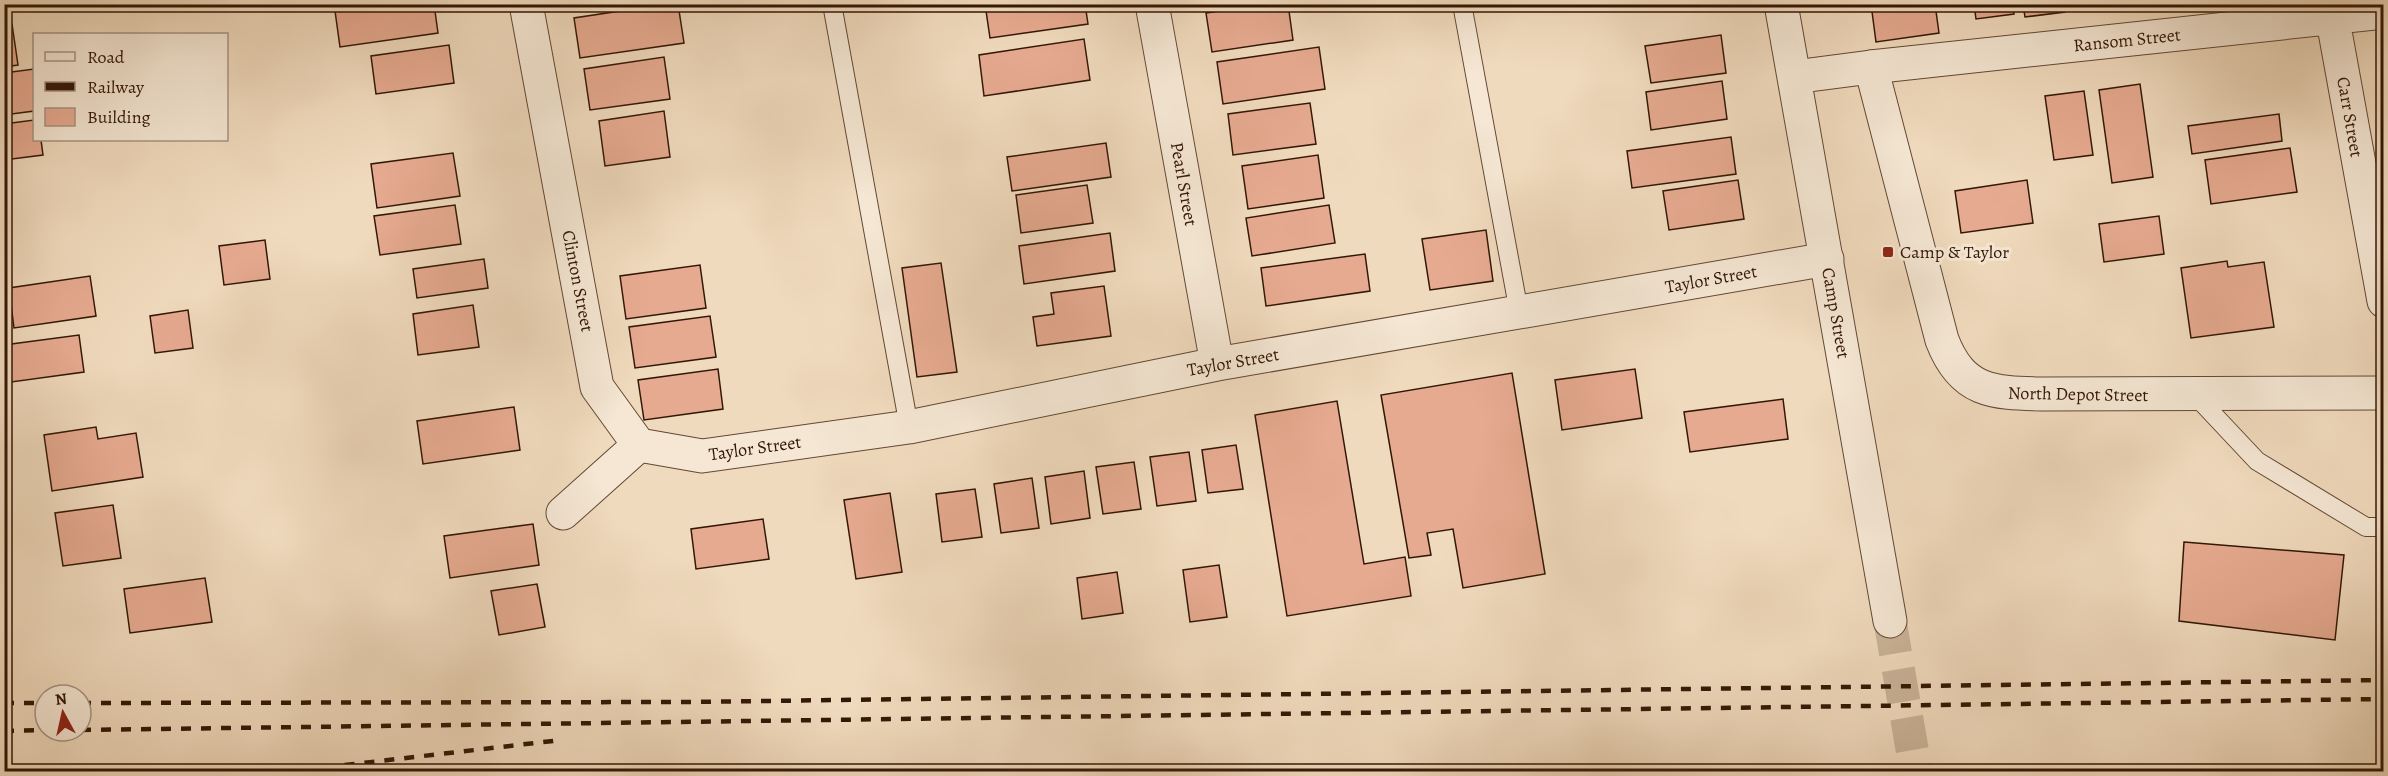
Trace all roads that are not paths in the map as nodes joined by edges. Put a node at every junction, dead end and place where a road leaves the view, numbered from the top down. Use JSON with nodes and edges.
{"nodes":[{"id":1,"x":526,"y":4,"type":"edge"},
{"id":2,"x":832,"y":4,"type":"edge"},
{"id":3,"x":1152,"y":4,"type":"edge"},
{"id":4,"x":1462,"y":4,"type":"edge"},
{"id":5,"x":1781,"y":4,"type":"edge"},
{"id":6,"x":2331,"y":11,"type":"edge"},
{"id":7,"x":2384,"y":12,"type":"edge"},
{"id":8,"x":1871,"y":67,"type":"junction"},
{"id":9,"x":1794,"y":77,"type":"junction"},
{"id":10,"x":1827,"y":259,"type":"junction"},
{"id":11,"x":2384,"y":301,"type":"edge"},
{"id":12,"x":1519,"y":312,"type":"junction"},
{"id":13,"x":1217,"y":364,"type":"junction"},
{"id":14,"x":2384,"y":393,"type":"edge"},
{"id":15,"x":2195,"y":395,"type":"junction"},
{"id":16,"x":909,"y":427,"type":"junction"},
{"id":17,"x":639,"y":445,"type":"junction"},
{"id":18,"x":563,"y":513,"type":"dead end"},
{"id":19,"x":2384,"y":527,"type":"edge"},
{"id":20,"x":1890,"y":621,"type":"tunnel mouth"}],
"edges":[{"from":1,"to":17,"type":"street","name":"Clinton Street"},
{"from":2,"to":16,"type":"lane"},
{"from":3,"to":13,"type":"street","name":"Pearl Street"},
{"from":4,"to":12,"type":"lane"},
{"from":5,"to":9,"type":"street","name":"Camp Street"},
{"from":6,"to":7,"type":"street","name":"Ransom Street"},
{"from":6,"to":8,"type":"street","name":"Ransom Street"},
{"from":6,"to":11,"type":"street","name":"Carr Street"},
{"from":8,"to":9,"type":"street"},
{"from":8,"to":15,"type":"street","name":"North Depot Street"},
{"from":9,"to":10,"type":"street","name":"Camp Street"},
{"from":10,"to":12,"type":"street","name":"Taylor Street"},
{"from":10,"to":20,"type":"street","name":"Camp Street"},
{"from":12,"to":13,"type":"street","name":"Taylor Street"},
{"from":13,"to":16,"type":"street","name":"Taylor Street"},
{"from":14,"to":15,"type":"street","name":"North Depot Street"},
{"from":15,"to":19,"type":"lane"},
{"from":16,"to":17,"type":"street","name":"Taylor Street"},
{"from":17,"to":18,"type":"street"}]}
